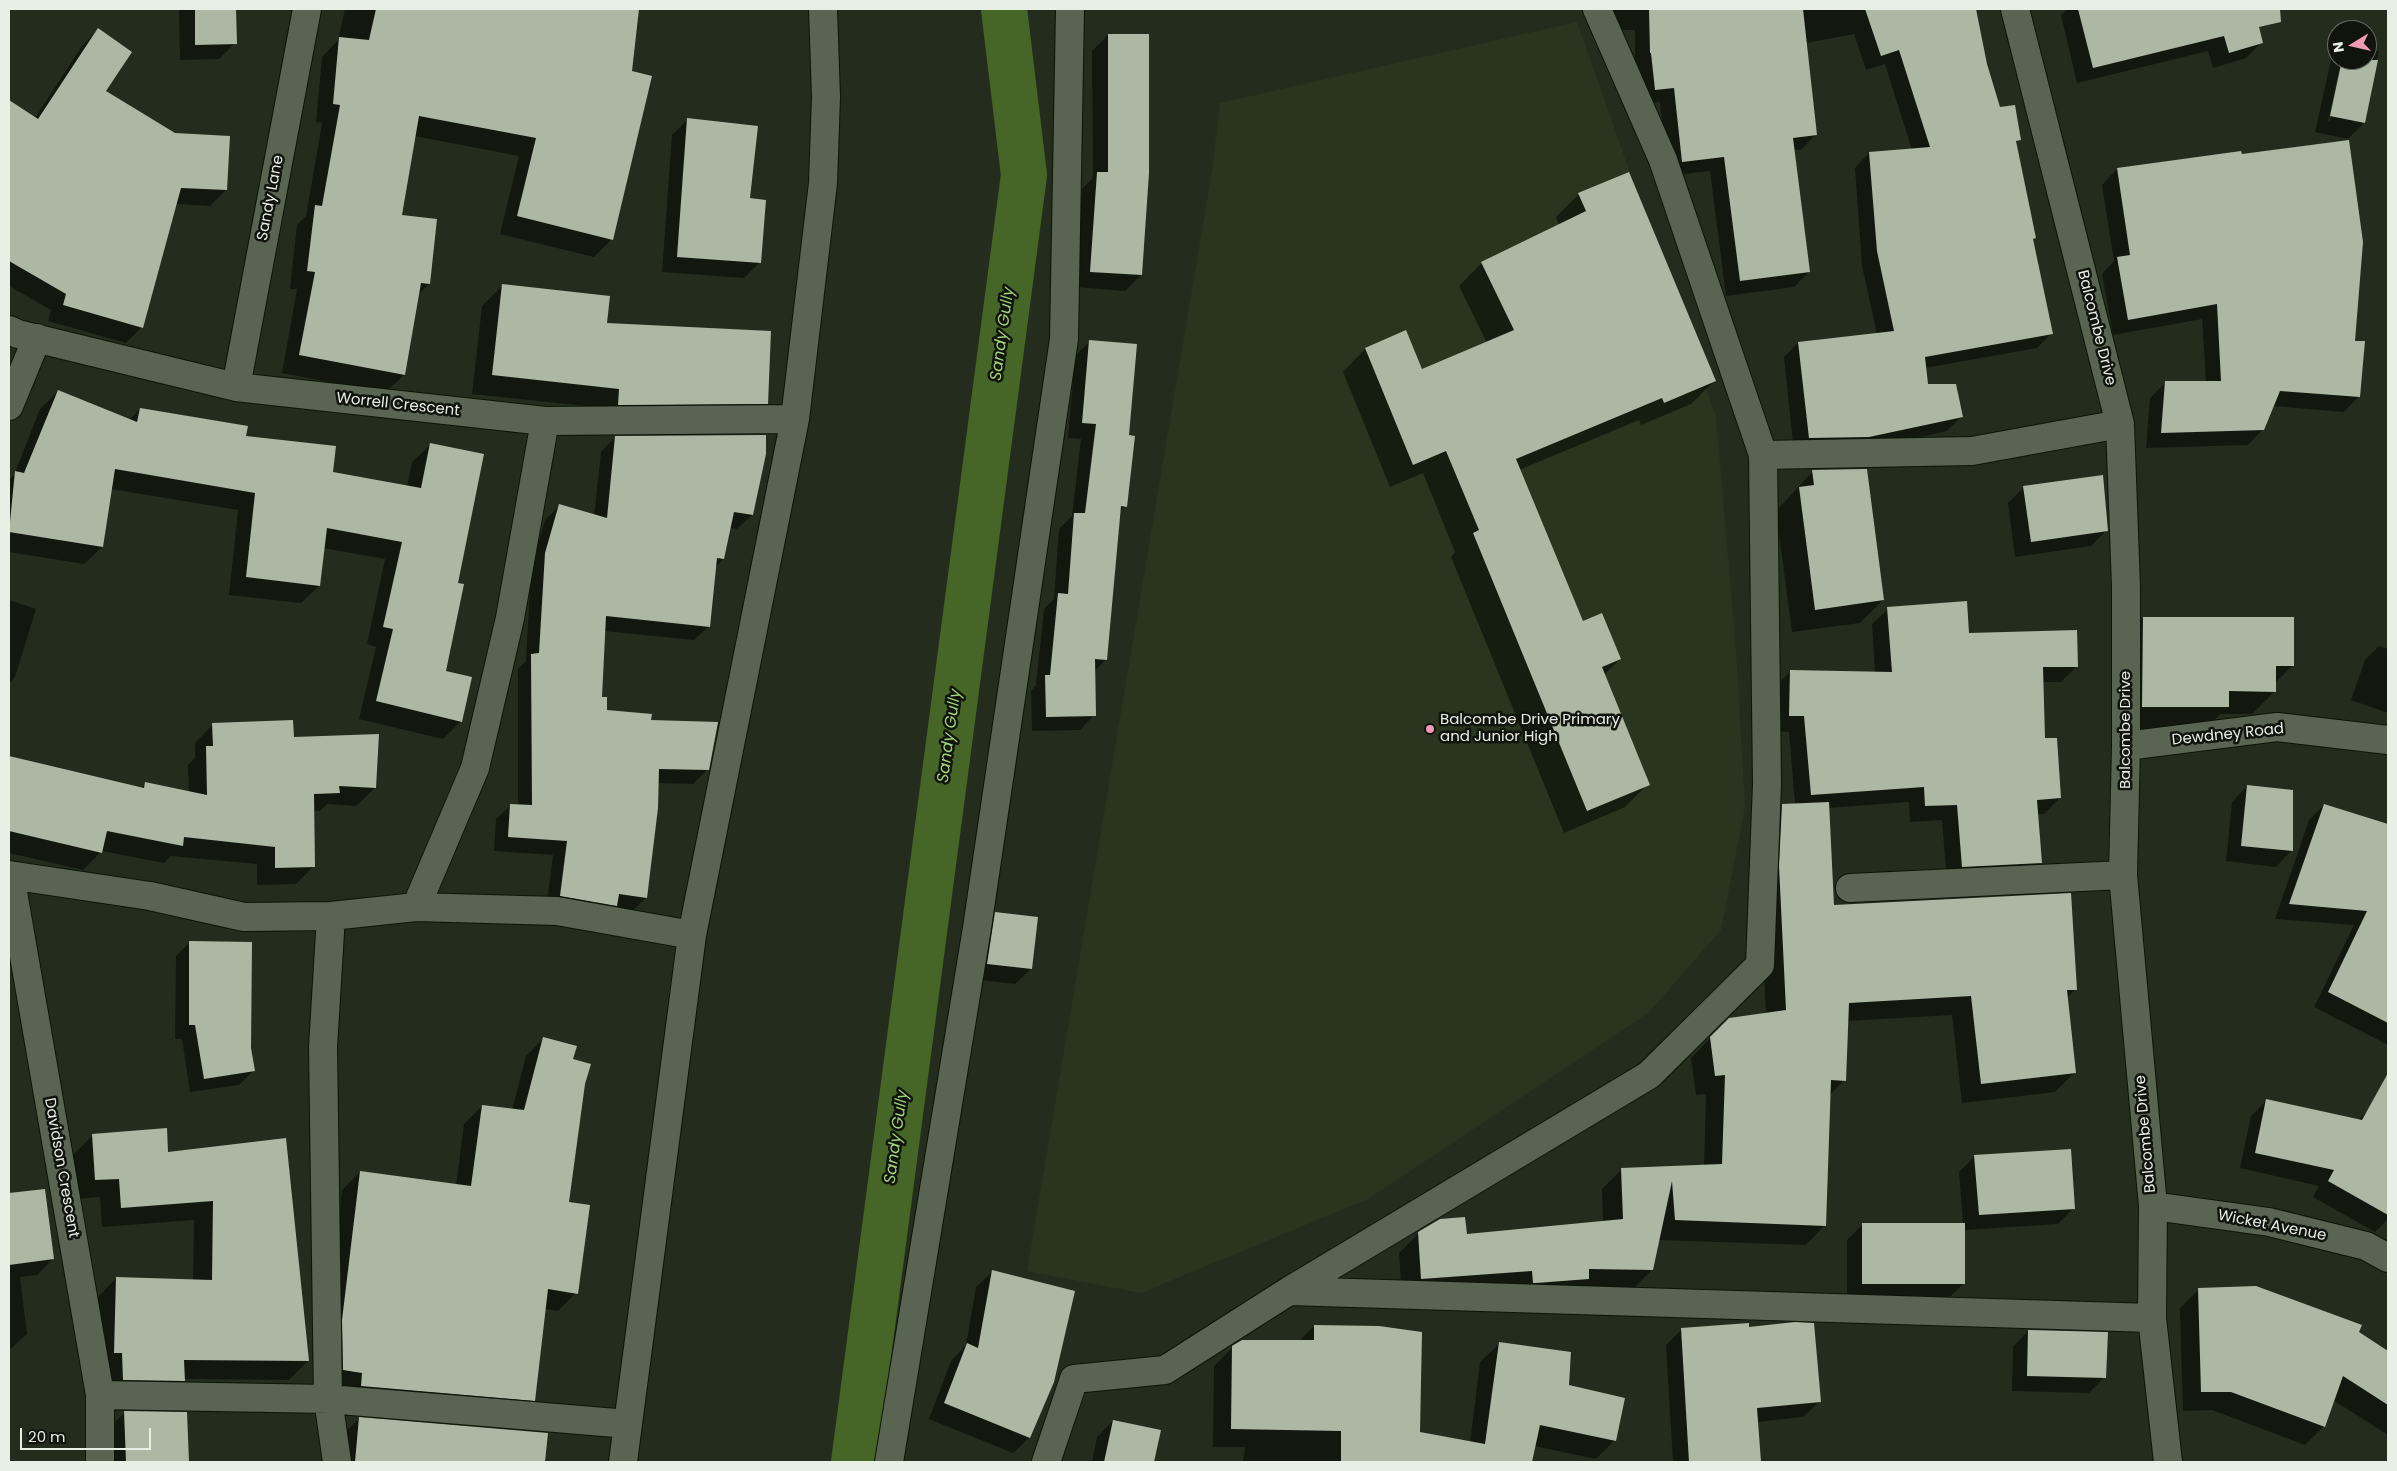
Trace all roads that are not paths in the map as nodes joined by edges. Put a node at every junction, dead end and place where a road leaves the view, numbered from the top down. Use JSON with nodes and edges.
{"nodes":[{"id":1,"x":307,"y":9,"type":"edge"},
{"id":2,"x":823,"y":9,"type":"edge"},
{"id":3,"x":1070,"y":9,"type":"edge"},
{"id":4,"x":1597,"y":9,"type":"edge"},
{"id":5,"x":2015,"y":9,"type":"edge"},
{"id":6,"x":9,"y":330,"type":"edge"},
{"id":7,"x":37,"y":338,"type":"junction"},
{"id":8,"x":236,"y":387,"type":"junction"},
{"id":9,"x":9,"y":406,"type":"edge"},
{"id":10,"x":795,"y":419,"type":"junction"},
{"id":11,"x":545,"y":421,"type":"junction"},
{"id":12,"x":2120,"y":424,"type":"junction"},
{"id":13,"x":1763,"y":455,"type":"junction"},
{"id":14,"x":2388,"y":740,"type":"edge"},
{"id":15,"x":2126,"y":746,"type":"junction"},
{"id":16,"x":9,"y":875,"type":"edge"},
{"id":17,"x":2123,"y":875,"type":"junction"},
{"id":18,"x":1850,"y":888,"type":"dead end"},
{"id":19,"x":416,"y":907,"type":"junction"},
{"id":20,"x":331,"y":916,"type":"junction"},
{"id":21,"x":692,"y":935,"type":"junction"},
{"id":22,"x":2153,"y":1206,"type":"junction"},
{"id":23,"x":2388,"y":1258,"type":"edge"},
{"id":24,"x":1289,"y":1291,"type":"junction"},
{"id":25,"x":2152,"y":1318,"type":"junction"},
{"id":26,"x":100,"y":1395,"type":"junction"},
{"id":27,"x":328,"y":1399,"type":"junction"},
{"id":28,"x":628,"y":1424,"type":"junction"},
{"id":29,"x":100,"y":1462,"type":"edge"},
{"id":30,"x":337,"y":1462,"type":"edge"},
{"id":31,"x":623,"y":1462,"type":"edge"},
{"id":32,"x":889,"y":1462,"type":"edge"},
{"id":33,"x":1046,"y":1462,"type":"edge"},
{"id":34,"x":2168,"y":1462,"type":"edge"}],
"edges":[{"from":1,"to":8,"type":"street","name":"Sandy Lane"},
{"from":2,"to":10,"type":"street"},
{"from":3,"to":32,"type":"street"},
{"from":4,"to":13,"type":"street"},
{"from":5,"to":12,"type":"street","name":"Balcombe Drive"},
{"from":6,"to":7,"type":"street","name":"Worrell Crescent"},
{"from":7,"to":8,"type":"street","name":"Worrell Crescent"},
{"from":7,"to":9,"type":"street"},
{"from":8,"to":11,"type":"street","name":"Worrell Crescent"},
{"from":10,"to":11,"type":"street","name":"Worrell Crescent"},
{"from":10,"to":21,"type":"street"},
{"from":11,"to":19,"type":"street"},
{"from":12,"to":13,"type":"street"},
{"from":12,"to":15,"type":"street","name":"Balcombe Drive"},
{"from":13,"to":24,"type":"street"},
{"from":14,"to":15,"type":"street","name":"Dewdney Road"},
{"from":15,"to":17,"type":"street","name":"Balcombe Drive"},
{"from":16,"to":20,"type":"street"},
{"from":16,"to":26,"type":"street","name":"Davidson Crescent"},
{"from":17,"to":18,"type":"street"},
{"from":17,"to":22,"type":"street","name":"Balcombe Drive"},
{"from":19,"to":20,"type":"street"},
{"from":19,"to":21,"type":"street"},
{"from":20,"to":27,"type":"street"},
{"from":21,"to":28,"type":"street"},
{"from":22,"to":23,"type":"street","name":"Wicket Avenue"},
{"from":22,"to":25,"type":"street","name":"Balcombe Drive"},
{"from":24,"to":25,"type":"street"},
{"from":24,"to":33,"type":"street"},
{"from":25,"to":34,"type":"street","name":"Balcombe Drive"},
{"from":26,"to":27,"type":"street"},
{"from":26,"to":29,"type":"street","name":"Davidson Crescent"},
{"from":27,"to":28,"type":"street"},
{"from":27,"to":30,"type":"street"},
{"from":28,"to":31,"type":"street"}]}
